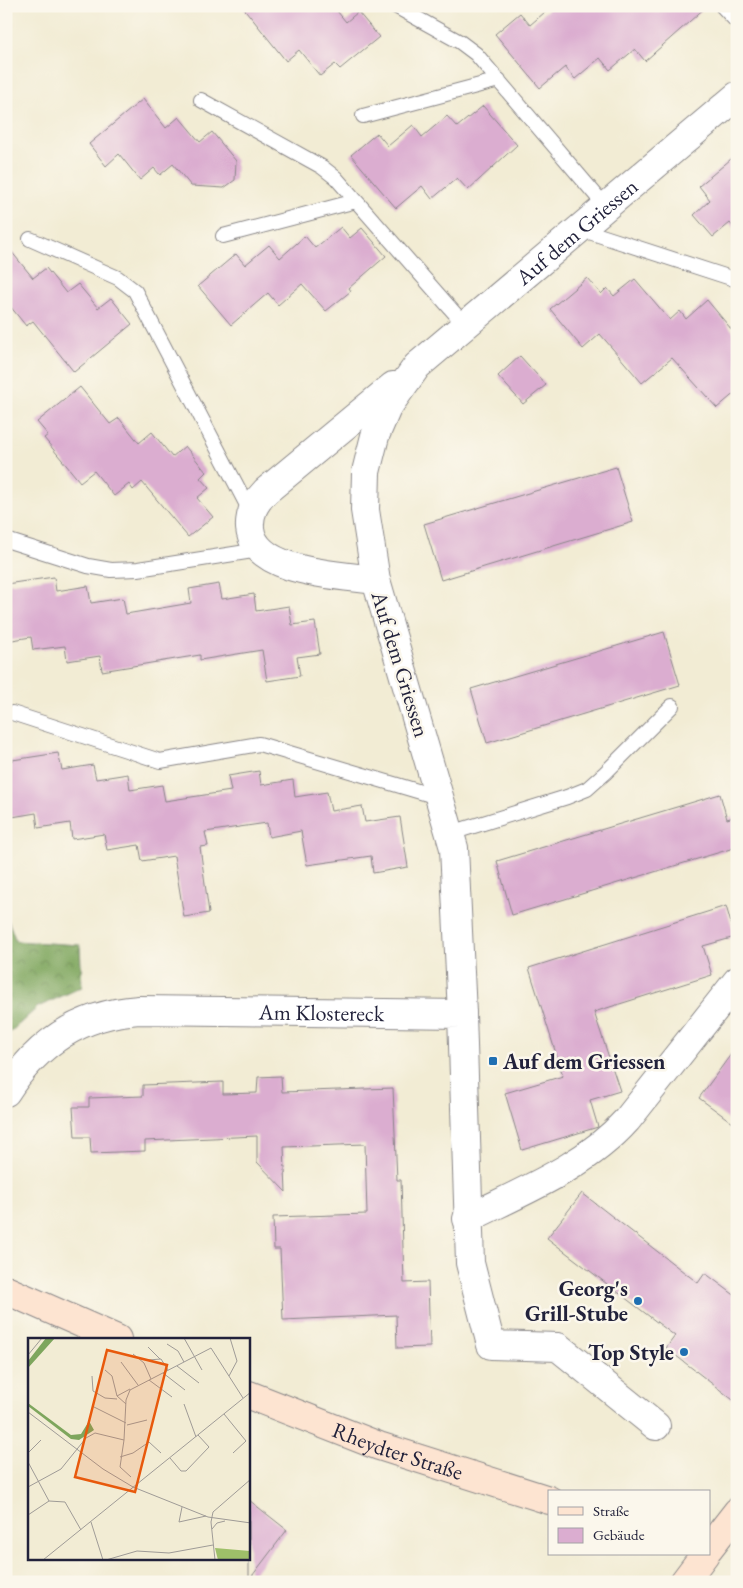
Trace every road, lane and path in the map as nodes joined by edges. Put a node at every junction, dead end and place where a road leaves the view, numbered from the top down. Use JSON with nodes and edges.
{"nodes":[{"id":1,"x":395,"y":6,"type":"edge"},
{"id":2,"x":722,"y":6,"type":"edge"},
{"id":3,"x":737,"y":22,"type":"edge"},
{"id":4,"x":499,"y":80,"type":"junction"},
{"id":5,"x":201,"y":100,"type":"dead end"},
{"id":6,"x":732,"y":105,"type":"edge"},
{"id":7,"x":363,"y":116,"type":"dead end"},
{"id":8,"x":356,"y":201,"type":"junction"},
{"id":9,"x":606,"y":207,"type":"junction"},
{"id":10,"x":580,"y":229,"type":"junction"},
{"id":11,"x":223,"y":236,"type":"dead end"},
{"id":12,"x":30,"y":239,"type":"dead end"},
{"id":13,"x":737,"y":280,"type":"edge"},
{"id":14,"x":465,"y":325,"type":"junction"},
{"id":15,"x":417,"y":366,"type":"junction"},
{"id":16,"x":251,"y":513,"type":"junction"},
{"id":17,"x":6,"y":540,"type":"edge"},
{"id":18,"x":259,"y":550,"type":"junction"},
{"id":19,"x":376,"y":580,"type":"junction"},
{"id":20,"x":672,"y":706,"type":"dead end"},
{"id":21,"x":12,"y":713,"type":"dead end"},
{"id":22,"x":441,"y":798,"type":"junction"},
{"id":23,"x":450,"y":832,"type":"junction"},
{"id":24,"x":737,"y":981,"type":"edge"},
{"id":25,"x":462,"y":1014,"type":"junction"},
{"id":26,"x":6,"y":1092,"type":"edge"},
{"id":27,"x":467,"y":1219,"type":"junction"},
{"id":28,"x":6,"y":1290,"type":"edge"},
{"id":29,"x":116,"y":1338,"type":"edge"},
{"id":30,"x":250,"y":1395,"type":"edge"},
{"id":31,"x":656,"y":1426,"type":"dead end"},
{"id":32,"x":548,"y":1500,"type":"edge"},
{"id":33,"x":737,"y":1512,"type":"edge"},
{"id":34,"x":715,"y":1547,"type":"edge"},
{"id":35,"x":707,"y":1556,"type":"edge"},
{"id":36,"x":684,"y":1582,"type":"edge"}],
"edges":[{"from":1,"to":4,"type":"lane"},
{"from":2,"to":3,"type":"lane"},
{"from":4,"to":7,"type":"lane"},
{"from":4,"to":9,"type":"lane"},
{"from":5,"to":8,"type":"lane"},
{"from":6,"to":9,"type":"street","name":"Auf dem Griessen"},
{"from":8,"to":11,"type":"lane"},
{"from":8,"to":14,"type":"lane"},
{"from":9,"to":10,"type":"street","name":"Auf dem Griessen"},
{"from":10,"to":13,"type":"lane"},
{"from":10,"to":14,"type":"street","name":"Auf dem Griessen"},
{"from":12,"to":16,"type":"lane"},
{"from":14,"to":15,"type":"street","name":"Auf dem Griessen"},
{"from":15,"to":16,"type":"street","name":"Auf dem Griessen"},
{"from":15,"to":19,"type":"street","name":"Auf dem Griessen"},
{"from":16,"to":18,"type":"street"},
{"from":17,"to":18,"type":"lane"},
{"from":18,"to":19,"type":"street","name":"Auf dem Griessen"},
{"from":19,"to":22,"type":"street","name":"Auf dem Griessen"},
{"from":20,"to":23,"type":"lane"},
{"from":21,"to":22,"type":"lane"},
{"from":22,"to":23,"type":"street","name":"Auf dem Griessen"},
{"from":23,"to":25,"type":"street","name":"Auf dem Griessen"},
{"from":24,"to":27,"type":"street"},
{"from":25,"to":26,"type":"street","name":"Am Klostereck"},
{"from":25,"to":27,"type":"street"},
{"from":27,"to":31,"type":"street"},
{"from":28,"to":29,"type":"main road"},
{"from":30,"to":32,"type":"main road","name":"Rheydter Straße"},
{"from":33,"to":34,"type":"main road"},
{"from":35,"to":36,"type":"main road"}]}
